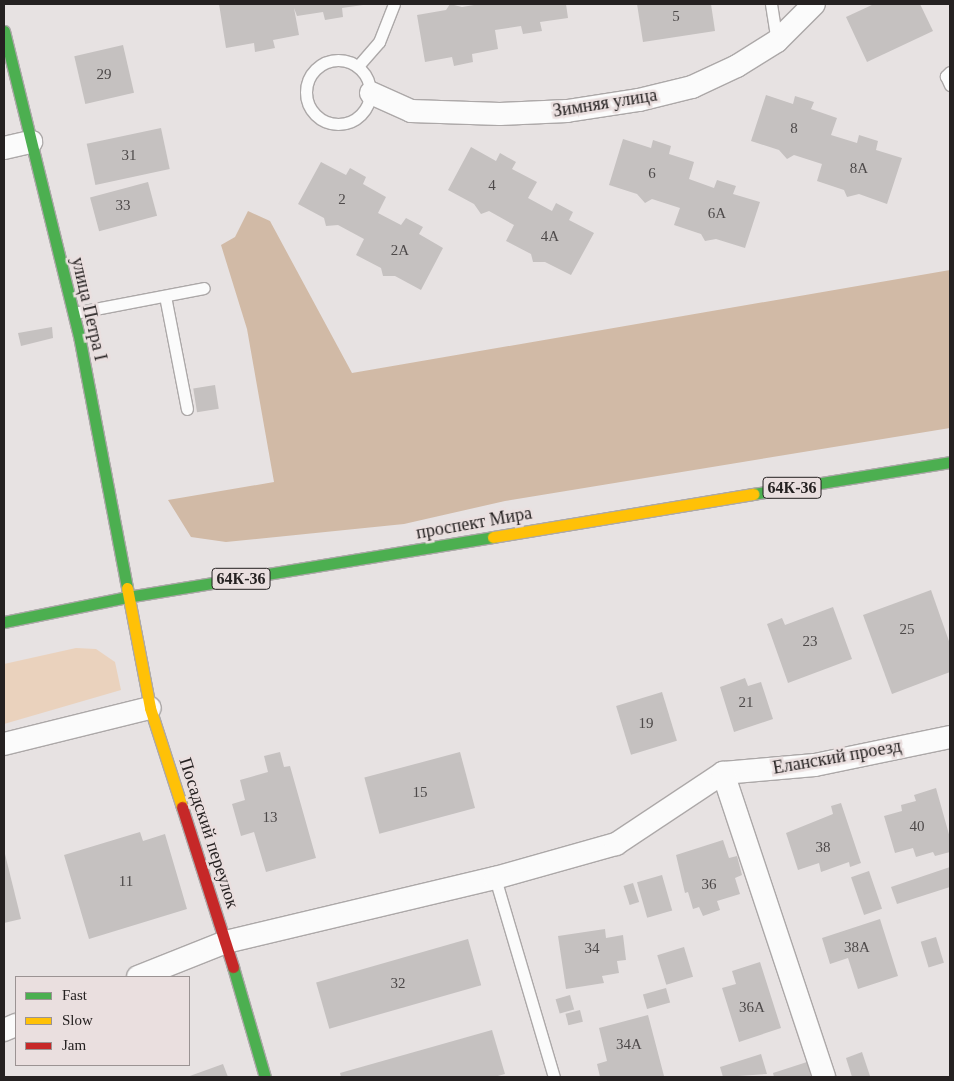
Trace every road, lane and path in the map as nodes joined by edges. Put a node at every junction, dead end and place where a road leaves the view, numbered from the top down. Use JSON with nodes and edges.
{"nodes":[{"id":1,"x":394,"y":4,"type":"edge"},
{"id":2,"x":771,"y":4,"type":"edge"},
{"id":3,"x":814,"y":4,"type":"edge"},
{"id":4,"x":4,"y":31,"type":"edge"},
{"id":5,"x":777,"y":41,"type":"junction"},
{"id":6,"x":358,"y":66,"type":"junction"},
{"id":7,"x":950,"y":72,"type":"edge"},
{"id":8,"x":950,"y":86,"type":"edge"},
{"id":9,"x":371,"y":94,"type":"junction"},
{"id":10,"x":31,"y":142,"type":"junction"},
{"id":11,"x":4,"y":148,"type":"edge"},
{"id":12,"x":204,"y":288,"type":"dead end"},
{"id":13,"x":165,"y":296,"type":"junction"},
{"id":14,"x":74,"y":313,"type":"junction"},
{"id":15,"x":187,"y":409,"type":"dead end"},
{"id":16,"x":950,"y":462,"type":"edge"},
{"id":17,"x":127,"y":597,"type":"junction"},
{"id":18,"x":4,"y":622,"type":"edge"},
{"id":19,"x":150,"y":708,"type":"junction"},
{"id":20,"x":950,"y":737,"type":"edge"},
{"id":21,"x":4,"y":744,"type":"edge"},
{"id":22,"x":723,"y":773,"type":"junction"},
{"id":23,"x":495,"y":878,"type":"junction"},
{"id":24,"x":226,"y":942,"type":"junction"},
{"id":25,"x":141,"y":976,"type":"edge"},
{"id":26,"x":265,"y":1077,"type":"edge"},
{"id":27,"x":554,"y":1077,"type":"edge"},
{"id":28,"x":824,"y":1077,"type":"edge"}],
"edges":[{"from":1,"to":6,"type":"lane"},
{"from":2,"to":5,"type":"lane"},
{"from":3,"to":5,"type":"street","name":"Зимняя улица"},
{"from":4,"to":10,"type":"street","name":"улица Петра I"},
{"from":5,"to":9,"type":"street","name":"Зимняя улица"},
{"from":6,"to":9,"type":"lane"},
{"from":6,"to":9,"type":"lane"},
{"from":7,"to":8,"type":"lane"},
{"from":10,"to":11,"type":"street"},
{"from":10,"to":14,"type":"street","name":"улица Петра I"},
{"from":12,"to":13,"type":"lane"},
{"from":13,"to":14,"type":"lane"},
{"from":13,"to":15,"type":"lane"},
{"from":14,"to":17,"type":"street","name":"улица Петра I"},
{"from":16,"to":17,"type":"street","name":"проспект Мира","number":"64К-36"},
{"from":17,"to":18,"type":"street","name":"проспект Мира"},
{"from":17,"to":19,"type":"street","name":"Посадский переулок"},
{"from":19,"to":21,"type":"street"},
{"from":19,"to":24,"type":"street","name":"Посадский переулок"},
{"from":20,"to":22,"type":"street","name":"Еланский проезд"},
{"from":22,"to":23,"type":"street"},
{"from":22,"to":28,"type":"street"},
{"from":23,"to":24,"type":"street"},
{"from":23,"to":27,"type":"lane"},
{"from":24,"to":25,"type":"street"},
{"from":24,"to":26,"type":"street","name":"Посадский переулок"}]}
